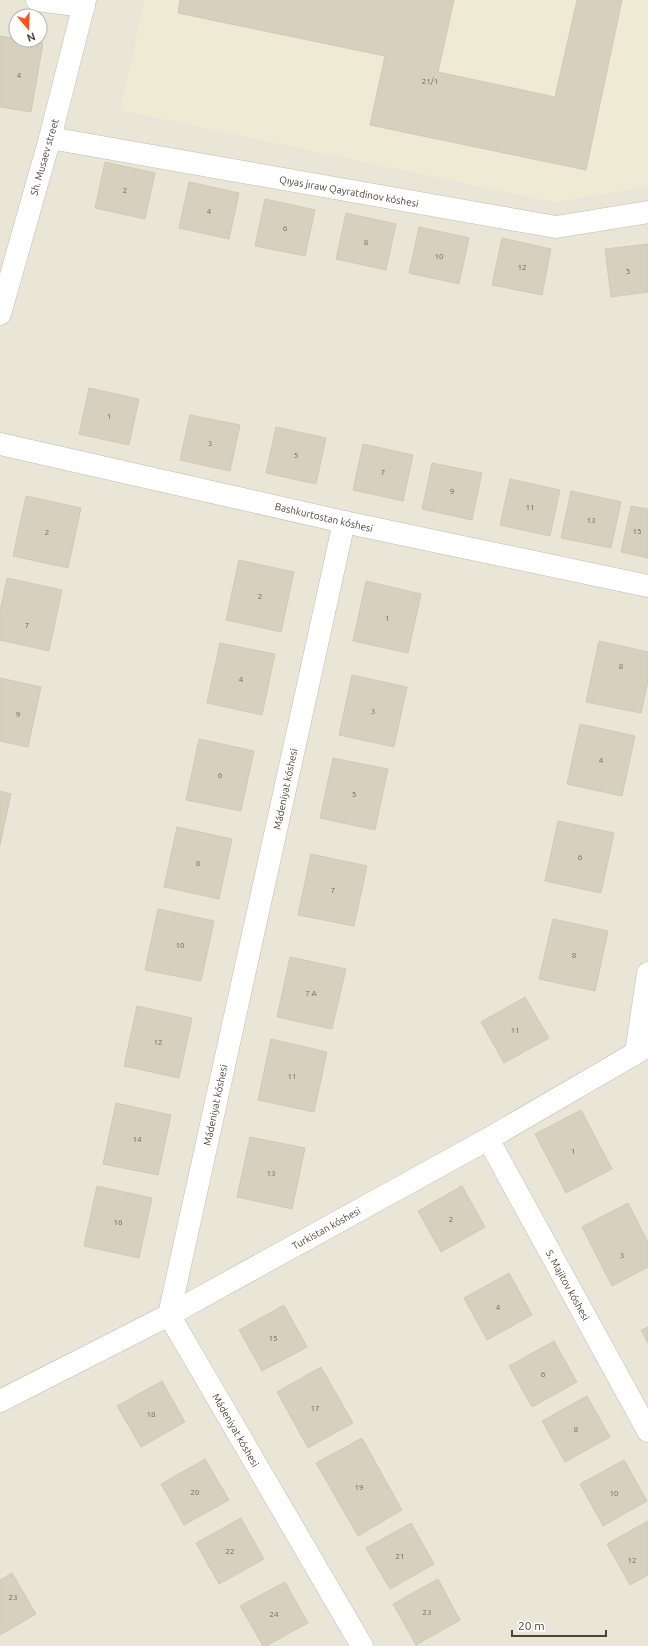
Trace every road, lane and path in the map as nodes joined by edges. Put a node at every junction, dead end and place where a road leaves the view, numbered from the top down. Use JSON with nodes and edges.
{"nodes":[{"id":1,"x":37,"y":0,"type":"edge"},
{"id":2,"x":85,"y":3,"type":"edge"},
{"id":3,"x":50,"y":138,"type":"junction"},
{"id":4,"x":648,"y":212,"type":"edge"},
{"id":5,"x":0,"y":314,"type":"edge"},
{"id":6,"x":0,"y":444,"type":"edge"},
{"id":7,"x":344,"y":522,"type":"junction"},
{"id":8,"x":648,"y":586,"type":"edge"},
{"id":9,"x":648,"y":973,"type":"edge"},
{"id":10,"x":642,"y":1050,"type":"edge"},
{"id":11,"x":488,"y":1139,"type":"junction"},
{"id":12,"x":168,"y":1315,"type":"junction"},
{"id":13,"x":0,"y":1401,"type":"edge"},
{"id":14,"x":648,"y":1431,"type":"edge"},
{"id":15,"x":362,"y":1646,"type":"edge"}],
"edges":[{"from":1,"to":2,"type":"street"},
{"from":2,"to":3,"type":"street","name":"Sh. Musaev street"},
{"from":3,"to":4,"type":"street","name":"Qıyas jıraw Qayratdinov kóshesi"},
{"from":3,"to":5,"type":"street","name":"Sh. Musaev street"},
{"from":6,"to":7,"type":"street","name":"Bashkurtostan kóshesi"},
{"from":7,"to":8,"type":"street","name":"Bashkurtostan kóshesi"},
{"from":7,"to":12,"type":"street","name":"Mádeniyat kóshesi"},
{"from":9,"to":10,"type":"street"},
{"from":10,"to":11,"type":"street","name":"Turkistan kóshesi"},
{"from":11,"to":12,"type":"street","name":"Turkistan kóshesi"},
{"from":11,"to":14,"type":"street","name":"S. Majitov kóshesi"},
{"from":12,"to":13,"type":"street","name":"Turkistan kóshesi"},
{"from":12,"to":15,"type":"street","name":"Mádeniyat kóshesi"}]}
